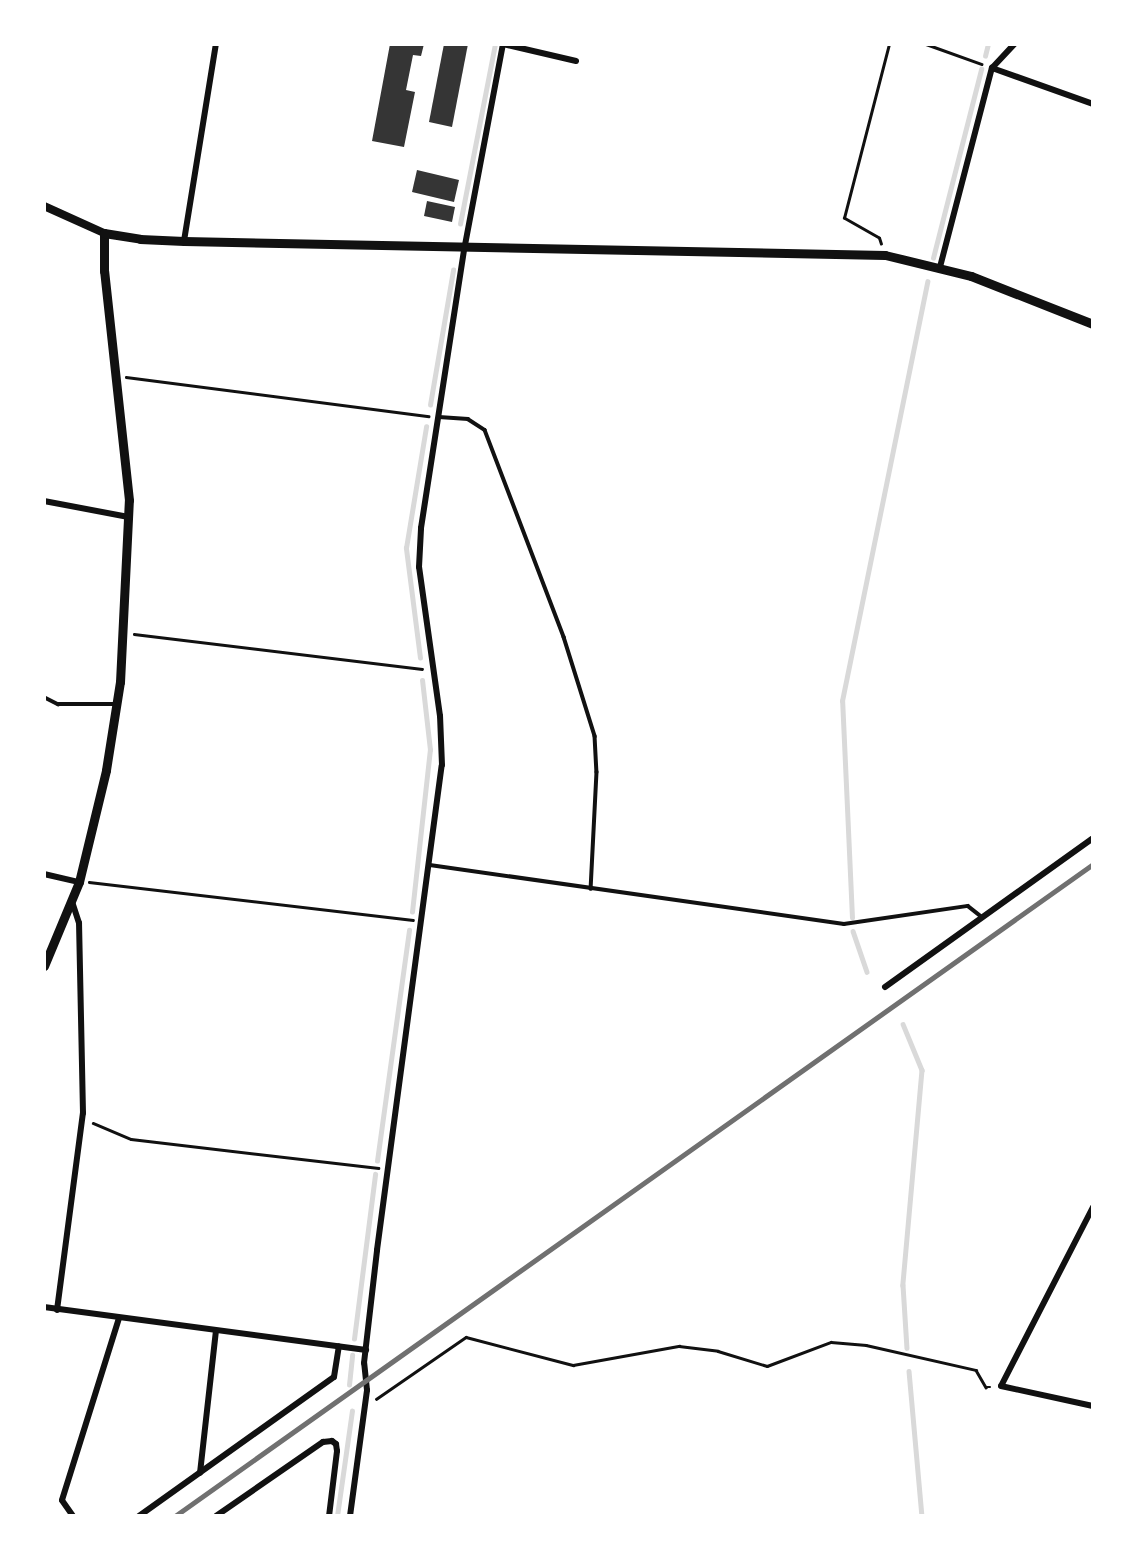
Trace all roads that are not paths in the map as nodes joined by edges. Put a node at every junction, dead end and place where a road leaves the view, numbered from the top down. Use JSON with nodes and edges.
{"nodes":[{"id":1,"x":216,"y":44,"type":"edge"},
{"id":2,"x":503,"y":44,"type":"edge"},
{"id":3,"x":1014,"y":44,"type":"edge"},
{"id":4,"x":576,"y":61,"type":"dead end"},
{"id":5,"x":992,"y":68,"type":"junction"},
{"id":6,"x":1093,"y":104,"type":"edge"},
{"id":7,"x":44,"y":206,"type":"edge"},
{"id":8,"x":104,"y":233,"type":"junction"},
{"id":9,"x":184,"y":241,"type":"junction"},
{"id":10,"x":466,"y":245,"type":"junction"},
{"id":11,"x":940,"y":267,"type":"junction"},
{"id":12,"x":1093,"y":324,"type":"edge"},
{"id":13,"x":439,"y":417,"type":"junction"},
{"id":14,"x":44,"y":501,"type":"edge"},
{"id":15,"x":129,"y":517,"type":"junction"},
{"id":16,"x":44,"y":697,"type":"edge"},
{"id":17,"x":117,"y":704,"type":"junction"},
{"id":18,"x":1093,"y":838,"type":"edge"},
{"id":19,"x":430,"y":865,"type":"junction"},
{"id":20,"x":44,"y":874,"type":"edge"},
{"id":21,"x":79,"y":882,"type":"junction"},
{"id":22,"x":591,"y":889,"type":"junction"},
{"id":23,"x":72,"y":902,"type":"junction"},
{"id":24,"x":982,"y":917,"type":"junction"},
{"id":25,"x":44,"y":966,"type":"edge"},
{"id":26,"x":885,"y":987,"type":"dead end"},
{"id":27,"x":1093,"y":1208,"type":"edge"},
{"id":28,"x":44,"y":1307,"type":"edge"},
{"id":29,"x":57,"y":1310,"type":"junction"},
{"id":30,"x":119,"y":1318,"type":"junction"},
{"id":31,"x":216,"y":1331,"type":"junction"},
{"id":32,"x":339,"y":1346,"type":"junction"},
{"id":33,"x":366,"y":1350,"type":"junction"},
{"id":34,"x":1093,"y":1406,"type":"edge"},
{"id":35,"x":200,"y":1473,"type":"junction"},
{"id":36,"x":226,"y":1513,"type":"edge"},
{"id":37,"x":73,"y":1516,"type":"edge"},
{"id":38,"x":139,"y":1516,"type":"edge"},
{"id":39,"x":216,"y":1516,"type":"edge"},
{"id":40,"x":329,"y":1516,"type":"edge"},
{"id":41,"x":350,"y":1516,"type":"edge"}],
"edges":[{"from":1,"to":9,"type":"street"},
{"from":2,"to":4,"type":"street"},
{"from":2,"to":10,"type":"street"},
{"from":3,"to":5,"type":"street"},
{"from":5,"to":6,"type":"street"},
{"from":5,"to":11,"type":"street"},
{"from":7,"to":8,"type":"street"},
{"from":8,"to":9,"type":"main road"},
{"from":8,"to":15,"type":"main road"},
{"from":9,"to":10,"type":"main road"},
{"from":10,"to":11,"type":"main road"},
{"from":10,"to":13,"type":"street"},
{"from":11,"to":12,"type":"main road"},
{"from":13,"to":19,"type":"street"},
{"from":13,"to":22,"type":"lane"},
{"from":14,"to":15,"type":"street"},
{"from":15,"to":17,"type":"main road"},
{"from":16,"to":17,"type":"lane"},
{"from":17,"to":21,"type":"main road"},
{"from":18,"to":24,"type":"street"},
{"from":19,"to":22,"type":"lane"},
{"from":19,"to":33,"type":"street"},
{"from":20,"to":21,"type":"street"},
{"from":21,"to":23,"type":"main road"},
{"from":22,"to":24,"type":"lane"},
{"from":23,"to":25,"type":"main road"},
{"from":23,"to":29,"type":"street"},
{"from":24,"to":26,"type":"street"},
{"from":27,"to":34,"type":"street"},
{"from":28,"to":29,"type":"street"},
{"from":29,"to":30,"type":"street"},
{"from":30,"to":31,"type":"street"},
{"from":30,"to":37,"type":"street"},
{"from":31,"to":32,"type":"street"},
{"from":31,"to":35,"type":"street"},
{"from":32,"to":33,"type":"street"},
{"from":32,"to":35,"type":"street"},
{"from":33,"to":41,"type":"street"},
{"from":35,"to":38,"type":"street"},
{"from":36,"to":39,"type":"street"},
{"from":36,"to":40,"type":"street"}]}
